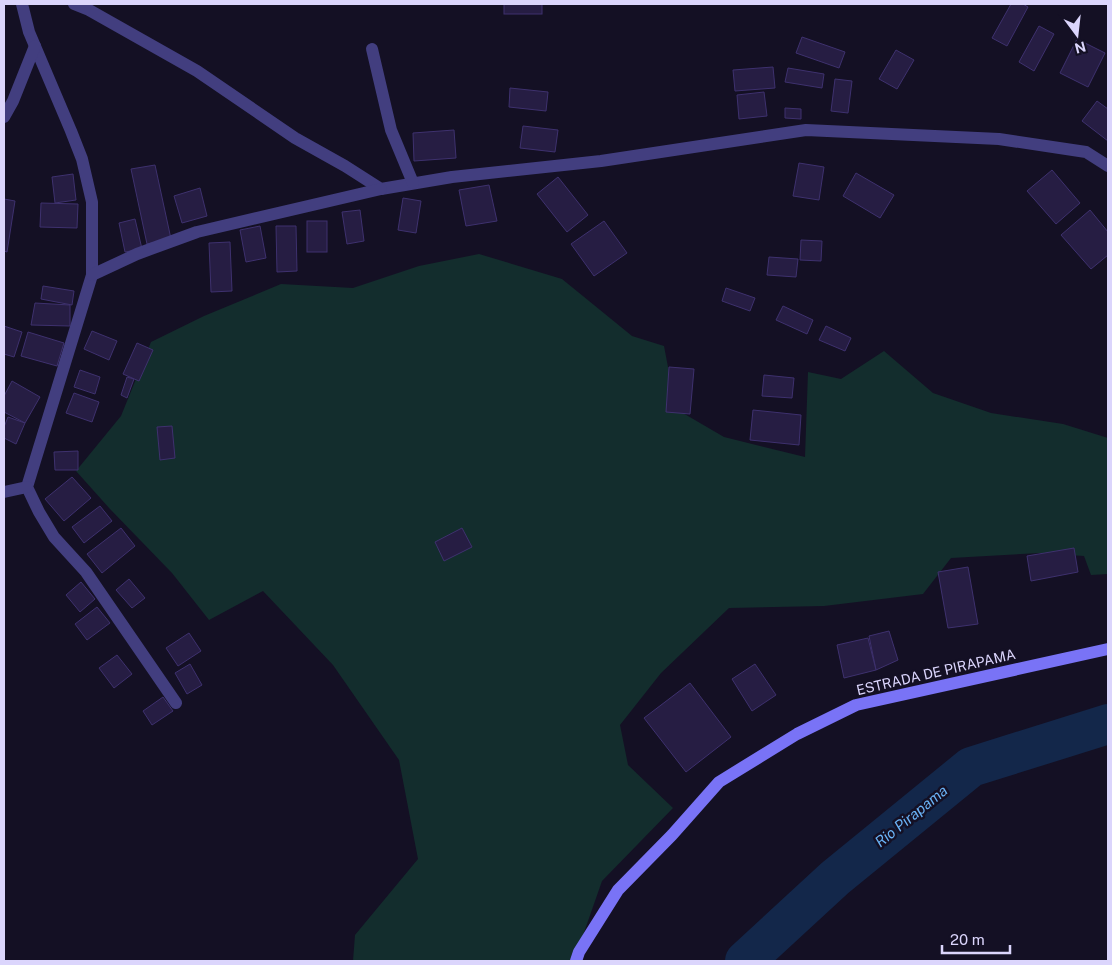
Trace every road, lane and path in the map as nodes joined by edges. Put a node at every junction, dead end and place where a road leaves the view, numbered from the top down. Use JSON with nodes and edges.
{"nodes":[{"id":1,"x":22,"y":4,"type":"edge"},
{"id":2,"x":74,"y":4,"type":"edge"},
{"id":3,"x":35,"y":46,"type":"junction"},
{"id":4,"x":372,"y":49,"type":"dead end"},
{"id":5,"x":8,"y":98,"type":"edge"},
{"id":6,"x":4,"y":117,"type":"edge"},
{"id":7,"x":1108,"y":166,"type":"edge"},
{"id":8,"x":414,"y":183,"type":"junction"},
{"id":9,"x":381,"y":189,"type":"junction"},
{"id":10,"x":92,"y":275,"type":"junction"},
{"id":11,"x":27,"y":487,"type":"junction"},
{"id":12,"x":4,"y":492,"type":"edge"},
{"id":13,"x":1108,"y":648,"type":"edge"},
{"id":14,"x":176,"y":703,"type":"dead end"},
{"id":15,"x":576,"y":961,"type":"edge"}],
"edges":[{"from":1,"to":3,"type":"street"},
{"from":2,"to":9,"type":"street"},
{"from":3,"to":5,"type":"street"},
{"from":3,"to":10,"type":"street"},
{"from":4,"to":8,"type":"street"},
{"from":5,"to":6,"type":"street"},
{"from":7,"to":8,"type":"street"},
{"from":8,"to":9,"type":"street"},
{"from":9,"to":10,"type":"street"},
{"from":10,"to":11,"type":"street"},
{"from":11,"to":12,"type":"street"},
{"from":11,"to":14,"type":"street"},
{"from":13,"to":15,"type":"main road","name":"ESTRADA DE PIRAPAMA"}]}
